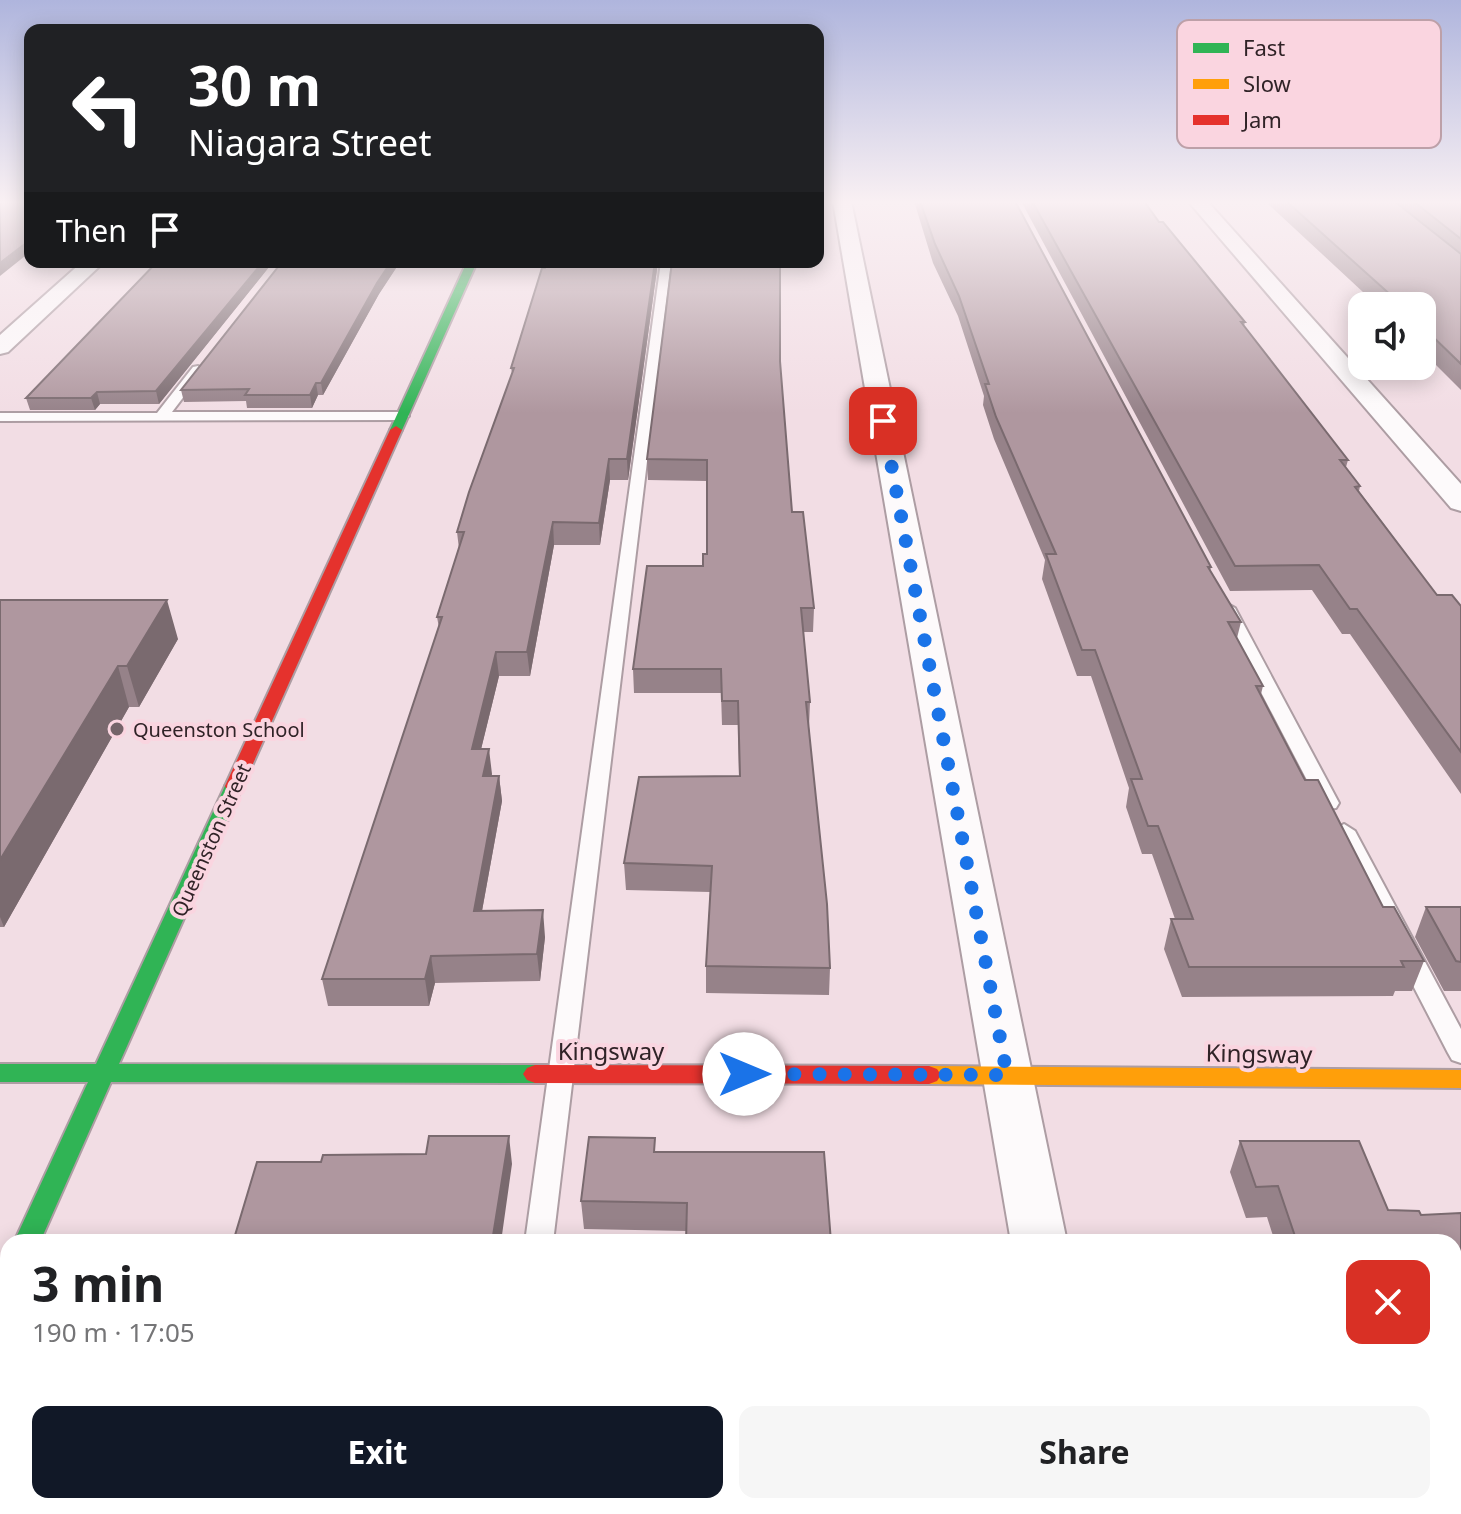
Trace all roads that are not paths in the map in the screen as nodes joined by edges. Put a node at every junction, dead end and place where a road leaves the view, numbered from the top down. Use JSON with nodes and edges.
{"nodes":[{"id":1,"x":83,"y":272,"type":"edge"},
{"id":2,"x":468,"y":272,"type":"edge"},
{"id":3,"x":665,"y":272,"type":"edge"},
{"id":4,"x":855,"y":272,"type":"edge"},
{"id":5,"x":1259,"y":272,"type":"edge"},
{"id":6,"x":0,"y":347,"type":"edge"},
{"id":7,"x":207,"y":357,"type":"edge"},
{"id":8,"x":402,"y":416,"type":"junction"},
{"id":9,"x":0,"y":417,"type":"edge"},
{"id":10,"x":161,"y":417,"type":"junction"},
{"id":11,"x":1461,"y":502,"type":"edge"},
{"id":12,"x":1221,"y":597,"type":"edge"},
{"id":13,"x":1461,"y":1053,"type":"edge"},
{"id":14,"x":0,"y":1073,"type":"edge"},
{"id":15,"x":105,"y":1073,"type":"junction"},
{"id":16,"x":560,"y":1074,"type":"junction"},
{"id":17,"x":1007,"y":1075,"type":"junction"},
{"id":18,"x":1461,"y":1079,"type":"edge"},
{"id":19,"x":31,"y":1234,"type":"edge"},
{"id":20,"x":540,"y":1234,"type":"edge"},
{"id":21,"x":1037,"y":1234,"type":"edge"}],
"edges":[{"from":1,"to":6,"type":"street"},
{"from":2,"to":8,"type":"street","name":"Queenston Street"},
{"from":3,"to":16,"type":"lane"},
{"from":4,"to":17,"type":"street"},
{"from":5,"to":11,"type":"street"},
{"from":7,"to":10,"type":"lane"},
{"from":8,"to":10,"type":"lane"},
{"from":8,"to":15,"type":"street","name":"Queenston Street"},
{"from":9,"to":10,"type":"lane"},
{"from":12,"to":13,"type":"lane"},
{"from":14,"to":15,"type":"street","name":"Kingsway"},
{"from":15,"to":16,"type":"street","name":"Kingsway"},
{"from":15,"to":19,"type":"street","name":"Queenston Street"},
{"from":16,"to":17,"type":"street","name":"Kingsway"},
{"from":16,"to":20,"type":"lane"},
{"from":17,"to":18,"type":"street","name":"Kingsway"},
{"from":17,"to":21,"type":"street"}]}
